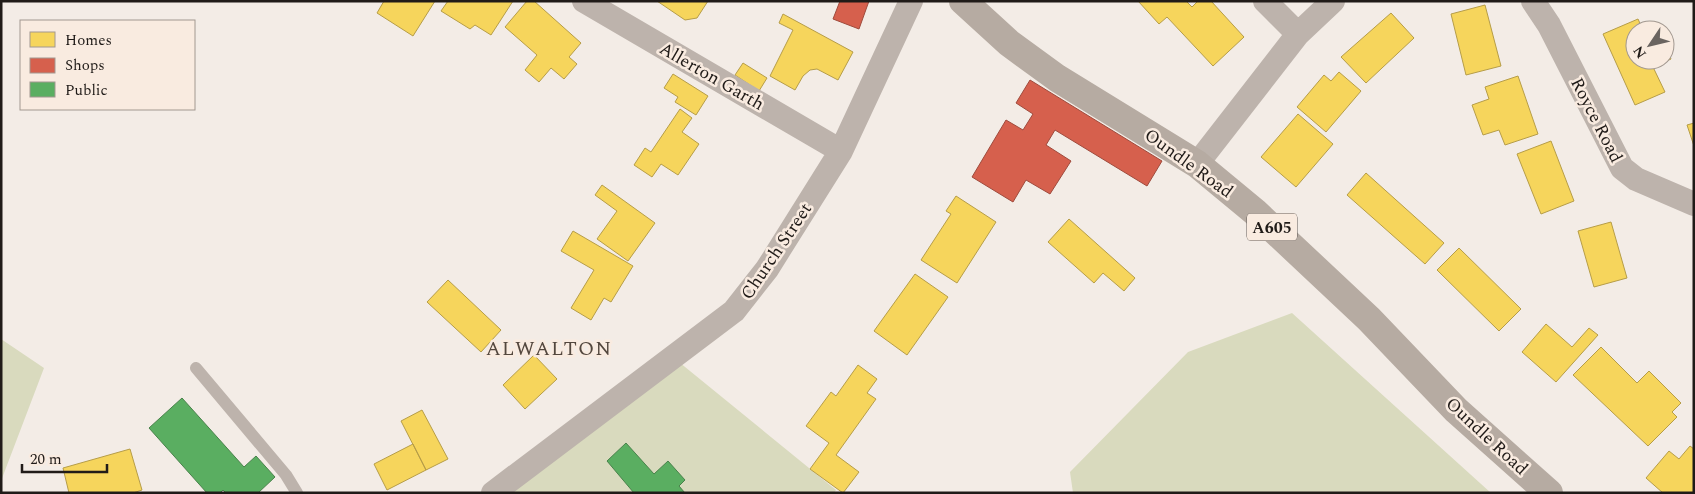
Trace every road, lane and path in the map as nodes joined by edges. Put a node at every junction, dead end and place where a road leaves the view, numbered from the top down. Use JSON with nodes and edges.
{"nodes":[{"id":1,"x":584,"y":1,"type":"edge"},
{"id":2,"x":912,"y":1,"type":"edge"},
{"id":3,"x":963,"y":1,"type":"edge"},
{"id":4,"x":1266,"y":1,"type":"edge"},
{"id":5,"x":1334,"y":1,"type":"edge"},
{"id":6,"x":1534,"y":1,"type":"edge"},
{"id":7,"x":1298,"y":34,"type":"junction"},
{"id":8,"x":841,"y":151,"type":"junction"},
{"id":9,"x":1197,"y":164,"type":"junction"},
{"id":10,"x":1694,"y":204,"type":"edge"},
{"id":11,"x":196,"y":368,"type":"dead end"},
{"id":12,"x":297,"y":493,"type":"edge"},
{"id":13,"x":493,"y":493,"type":"edge"},
{"id":14,"x":1549,"y":493,"type":"edge"}],
"edges":[{"from":1,"to":8,"type":"street","name":"Allerton Garth"},
{"from":2,"to":8,"type":"street","name":"Church Street"},
{"from":3,"to":9,"type":"main road","name":"Oundle Road","number":"A605"},
{"from":4,"to":7,"type":"street"},
{"from":5,"to":7,"type":"street"},
{"from":6,"to":10,"type":"street","name":"Royce Road"},
{"from":7,"to":9,"type":"street"},
{"from":8,"to":13,"type":"street","name":"Church Street"},
{"from":9,"to":14,"type":"main road","name":"Oundle Road","number":"A605"},
{"from":11,"to":12,"type":"lane"}]}
